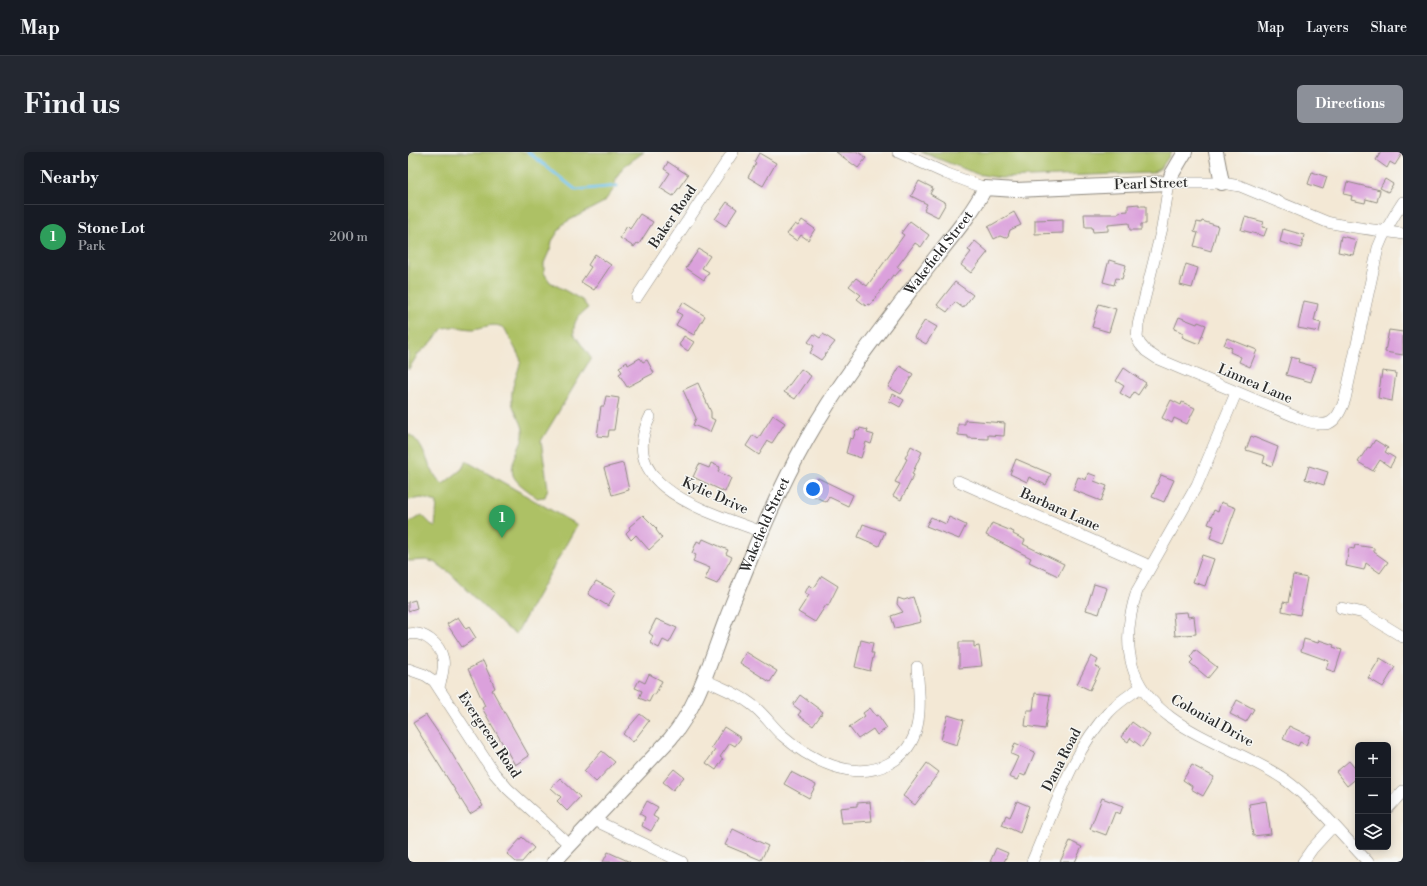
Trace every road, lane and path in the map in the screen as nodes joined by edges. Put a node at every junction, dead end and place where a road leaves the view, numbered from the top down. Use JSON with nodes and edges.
{"nodes":[{"id":1,"x":733,"y":152,"type":"edge"},
{"id":2,"x":898,"y":152,"type":"edge"},
{"id":3,"x":1186,"y":152,"type":"edge"},
{"id":4,"x":1216,"y":152,"type":"edge"},
{"id":5,"x":1169,"y":183,"type":"junction"},
{"id":6,"x":1222,"y":183,"type":"junction"},
{"id":7,"x":985,"y":188,"type":"junction"},
{"id":8,"x":1403,"y":202,"type":"edge"},
{"id":9,"x":1386,"y":231,"type":"junction"},
{"id":10,"x":1403,"y":234,"type":"edge"},
{"id":11,"x":637,"y":297,"type":"dead end"},
{"id":12,"x":1236,"y":393,"type":"junction"},
{"id":13,"x":650,"y":417,"type":"dead end"},
{"id":14,"x":958,"y":481,"type":"dead end"},
{"id":15,"x":762,"y":532,"type":"junction"},
{"id":16,"x":1150,"y":566,"type":"junction"},
{"id":17,"x":1341,"y":608,"type":"dead end"},
{"id":18,"x":408,"y":634,"type":"edge"},
{"id":19,"x":1403,"y":637,"type":"edge"},
{"id":20,"x":917,"y":668,"type":"dead end"},
{"id":21,"x":408,"y":669,"type":"edge"},
{"id":22,"x":703,"y":679,"type":"junction"},
{"id":23,"x":439,"y":687,"type":"junction"},
{"id":24,"x":1141,"y":687,"type":"junction"},
{"id":25,"x":1403,"y":791,"type":"edge"},
{"id":26,"x":1391,"y":805,"type":"edge"},
{"id":27,"x":594,"y":820,"type":"junction"},
{"id":28,"x":1333,"y":826,"type":"junction"},
{"id":29,"x":1354,"y":840,"type":"edge"},
{"id":30,"x":570,"y":845,"type":"junction"},
{"id":31,"x":554,"y":862,"type":"edge"},
{"id":32,"x":682,"y":862,"type":"edge"},
{"id":33,"x":1032,"y":862,"type":"edge"},
{"id":34,"x":1303,"y":862,"type":"edge"},
{"id":35,"x":1368,"y":862,"type":"edge"}],
"edges":[{"from":1,"to":11,"type":"street","name":"Baker Road"},
{"from":2,"to":7,"type":"street","name":"Pearl Street"},
{"from":3,"to":5,"type":"street"},
{"from":4,"to":6,"type":"street"},
{"from":5,"to":6,"type":"street","name":"Pearl Street"},
{"from":5,"to":7,"type":"street","name":"Pearl Street"},
{"from":5,"to":12,"type":"street","name":"Linnea Lane"},
{"from":6,"to":9,"type":"street","name":"Pearl Street"},
{"from":7,"to":15,"type":"street","name":"Wakefield Street"},
{"from":8,"to":9,"type":"street","name":"Linnea Lane"},
{"from":9,"to":10,"type":"street","name":"Pearl Street"},
{"from":9,"to":12,"type":"street","name":"Linnea Lane"},
{"from":12,"to":16,"type":"street","name":"Colonial Drive"},
{"from":13,"to":15,"type":"street","name":"Kylie Drive"},
{"from":14,"to":16,"type":"street","name":"Barbara Lane"},
{"from":15,"to":22,"type":"street","name":"Wakefield Street"},
{"from":16,"to":24,"type":"street","name":"Colonial Drive"},
{"from":17,"to":19,"type":"street"},
{"from":18,"to":23,"type":"street","name":"Evergreen Road"},
{"from":20,"to":22,"type":"street"},
{"from":21,"to":23,"type":"street","name":"Evergreen Road"},
{"from":22,"to":27,"type":"street","name":"Wakefield Street"},
{"from":23,"to":30,"type":"street","name":"Evergreen Road"},
{"from":24,"to":28,"type":"street","name":"Colonial Drive"},
{"from":24,"to":33,"type":"street","name":"Dana Road"},
{"from":25,"to":26,"type":"street"},
{"from":27,"to":30,"type":"street","name":"Wakefield Street"},
{"from":27,"to":32,"type":"street"},
{"from":28,"to":29,"type":"street","name":"Colonial Drive"},
{"from":28,"to":34,"type":"street"},
{"from":29,"to":35,"type":"street","name":"Colonial Drive"},
{"from":30,"to":31,"type":"street","name":"Wakefield Street"}]}
